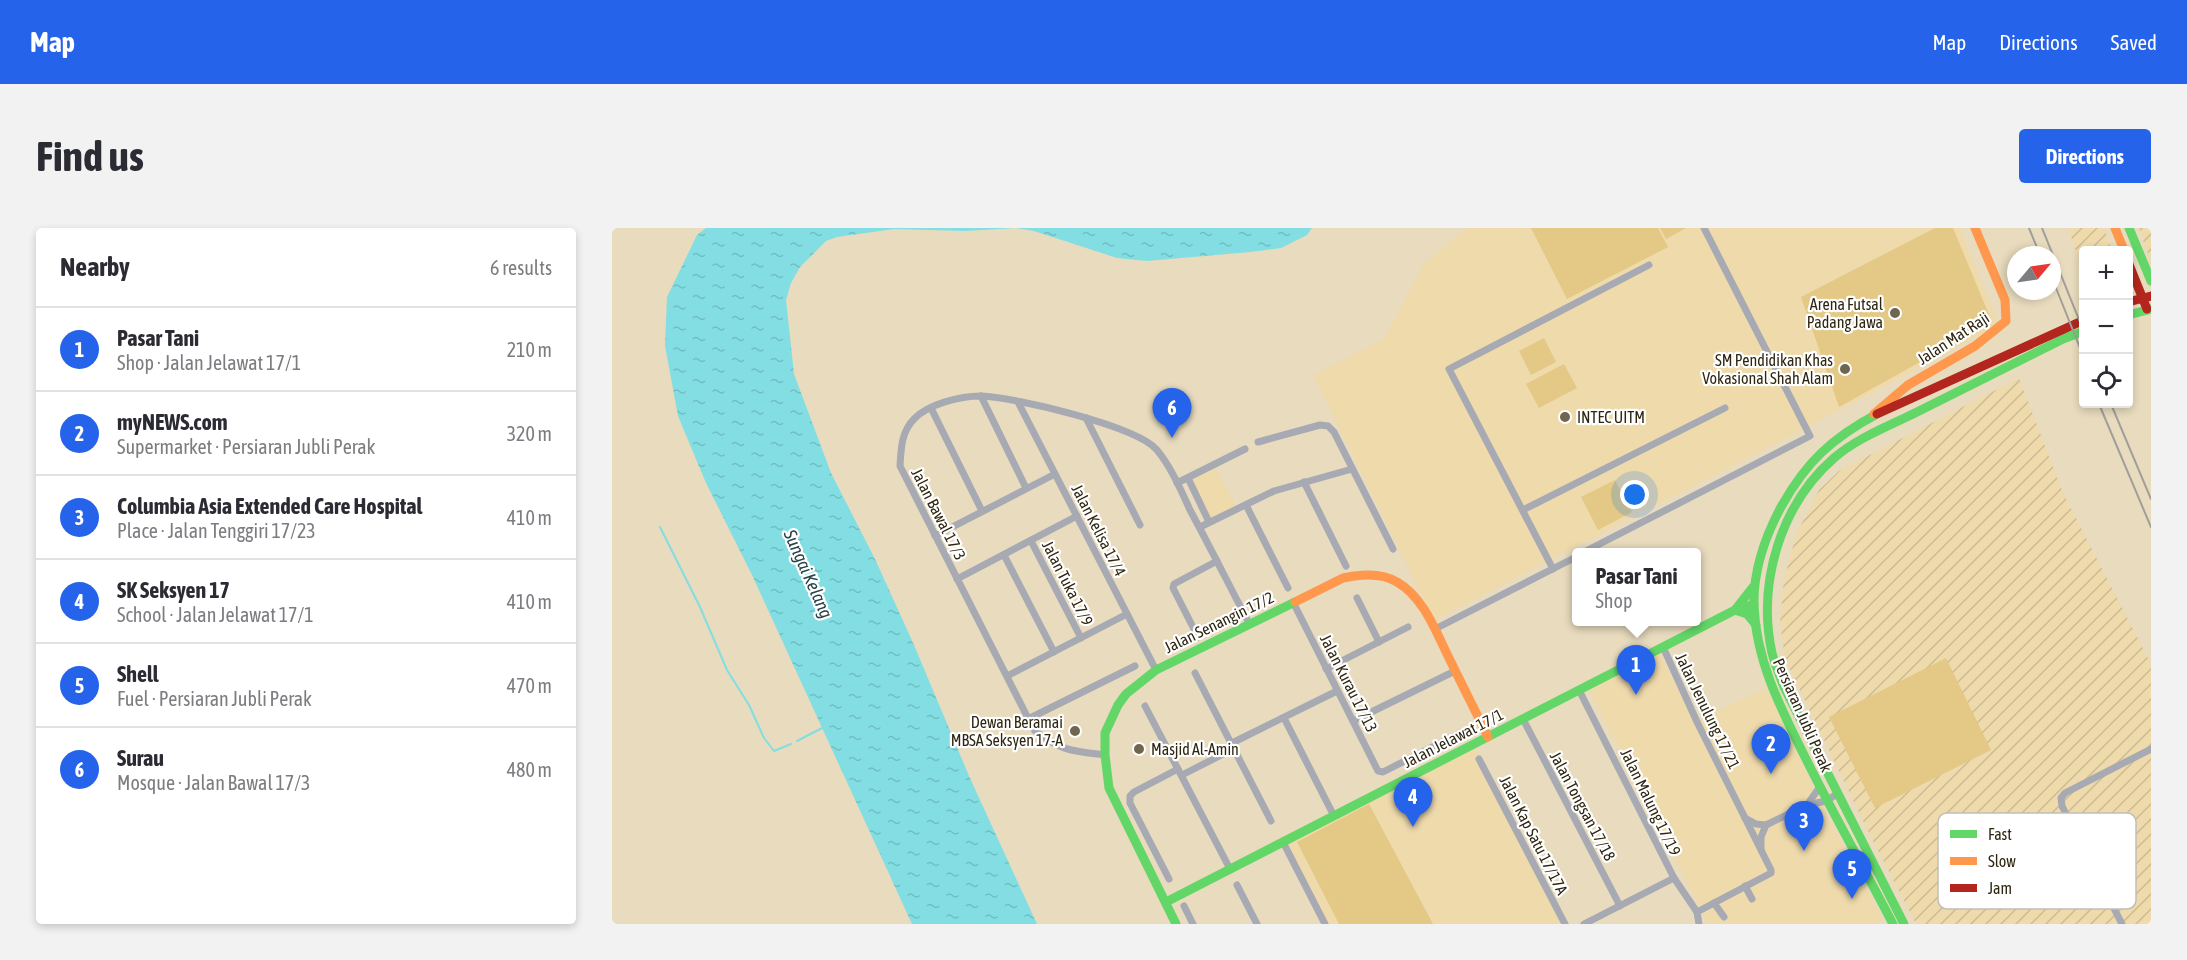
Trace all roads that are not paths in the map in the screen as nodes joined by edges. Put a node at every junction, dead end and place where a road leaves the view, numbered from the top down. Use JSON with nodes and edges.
{"nodes":[{"id":1,"x":1704,"y":228,"type":"edge"},
{"id":2,"x":1976,"y":228,"type":"edge"},
{"id":3,"x":2115,"y":228,"type":"edge"},
{"id":4,"x":2129,"y":228,"type":"edge"},
{"id":5,"x":2122,"y":246,"type":"edge"},
{"id":6,"x":1649,"y":264,"type":"dead end"},
{"id":7,"x":2133,"y":271,"type":"edge"},
{"id":8,"x":2151,"y":281,"type":"edge"},
{"id":9,"x":2146,"y":296,"type":"edge"},
{"id":10,"x":2150,"y":312,"type":"edge"},
{"id":11,"x":2133,"y":314,"type":"edge"},
{"id":12,"x":2079,"y":323,"type":"edge"},
{"id":13,"x":2079,"y":332,"type":"edge"},
{"id":14,"x":2062,"y":334,"type":"junction"},
{"id":15,"x":1912,"y":382,"type":"junction"},
{"id":16,"x":981,"y":396,"type":"junction"},
{"id":17,"x":1914,"y":397,"type":"junction"},
{"id":18,"x":1018,"y":402,"type":"junction"},
{"id":19,"x":931,"y":408,"type":"junction"},
{"id":20,"x":1725,"y":408,"type":"dead end"},
{"id":21,"x":1086,"y":418,"type":"junction"},
{"id":22,"x":1868,"y":420,"type":"junction"},
{"id":23,"x":1853,"y":429,"type":"junction"},
{"id":24,"x":1877,"y":431,"type":"junction"},
{"id":25,"x":1258,"y":442,"type":"dead end"},
{"id":26,"x":1245,"y":449,"type":"dead end"},
{"id":27,"x":1352,"y":469,"type":"junction"},
{"id":28,"x":1055,"y":474,"type":"junction"},
{"id":29,"x":1188,"y":478,"type":"junction"},
{"id":30,"x":1304,"y":482,"type":"junction"},
{"id":31,"x":1177,"y":483,"type":"junction"},
{"id":32,"x":1026,"y":488,"type":"junction"},
{"id":33,"x":1246,"y":504,"type":"junction"},
{"id":34,"x":1523,"y":510,"type":"junction"},
{"id":35,"x":982,"y":511,"type":"junction"},
{"id":36,"x":1077,"y":516,"type":"junction"},
{"id":37,"x":1209,"y":522,"type":"junction"},
{"id":38,"x":1140,"y":525,"type":"dead end"},
{"id":39,"x":1200,"y":527,"type":"junction"},
{"id":40,"x":935,"y":536,"type":"junction"},
{"id":41,"x":1031,"y":542,"type":"junction"},
{"id":42,"x":1592,"y":548,"type":"edge"},
{"id":43,"x":1393,"y":549,"type":"dead end"},
{"id":44,"x":1005,"y":555,"type":"junction"},
{"id":45,"x":1572,"y":559,"type":"edge"},
{"id":46,"x":1217,"y":561,"type":"junction"},
{"id":47,"x":1346,"y":566,"type":"dead end"},
{"id":48,"x":1553,"y":569,"type":"junction"},
{"id":49,"x":957,"y":579,"type":"junction"},
{"id":50,"x":1754,"y":584,"type":"junction"},
{"id":51,"x":1288,"y":588,"type":"dead end"},
{"id":52,"x":1768,"y":589,"type":"junction"},
{"id":53,"x":1357,"y":598,"type":"dead end"},
{"id":54,"x":1293,"y":602,"type":"junction"},
{"id":55,"x":1754,"y":604,"type":"junction"},
{"id":56,"x":1735,"y":610,"type":"junction"},
{"id":57,"x":1127,"y":614,"type":"junction"},
{"id":58,"x":1249,"y":622,"type":"junction"},
{"id":59,"x":1756,"y":625,"type":"junction"},
{"id":60,"x":1408,"y":627,"type":"dead end"},
{"id":61,"x":1435,"y":629,"type":"junction"},
{"id":62,"x":1198,"y":637,"type":"dead end"},
{"id":63,"x":1081,"y":638,"type":"junction"},
{"id":64,"x":1379,"y":642,"type":"junction"},
{"id":65,"x":1663,"y":647,"type":"junction"},
{"id":66,"x":1054,"y":652,"type":"junction"},
{"id":67,"x":1135,"y":666,"type":"dead end"},
{"id":68,"x":1326,"y":669,"type":"junction"},
{"id":69,"x":1155,"y":670,"type":"junction"},
{"id":70,"x":1455,"y":671,"type":"junction"},
{"id":71,"x":1195,"y":673,"type":"dead end"},
{"id":72,"x":1007,"y":676,"type":"junction"},
{"id":73,"x":1579,"y":690,"type":"junction"},
{"id":74,"x":1337,"y":691,"type":"junction"},
{"id":75,"x":1145,"y":706,"type":"dead end"},
{"id":76,"x":1284,"y":718,"type":"junction"},
{"id":77,"x":1028,"y":719,"type":"junction"},
{"id":78,"x":1522,"y":719,"type":"junction"},
{"id":79,"x":1353,"y":721,"type":"junction"},
{"id":80,"x":1462,"y":732,"type":"dead end"},
{"id":81,"x":1488,"y":737,"type":"junction"},
{"id":82,"x":1232,"y":747,"type":"junction"},
{"id":83,"x":2151,"y":749,"type":"edge"},
{"id":84,"x":1105,"y":755,"type":"junction"},
{"id":85,"x":1479,"y":759,"type":"dead end"},
{"id":86,"x":1180,"y":772,"type":"junction"},
{"id":87,"x":1819,"y":788,"type":"junction"},
{"id":88,"x":1837,"y":794,"type":"junction"},
{"id":89,"x":1826,"y":801,"type":"junction"},
{"id":90,"x":1807,"y":805,"type":"junction"},
{"id":91,"x":2066,"y":813,"type":"edge"},
{"id":92,"x":1334,"y":816,"type":"junction"},
{"id":93,"x":1745,"y":818,"type":"junction"},
{"id":94,"x":1271,"y":821,"type":"dead end"},
{"id":95,"x":1766,"y":825,"type":"junction"},
{"id":96,"x":1283,"y":842,"type":"junction"},
{"id":97,"x":1763,"y":853,"type":"junction"},
{"id":98,"x":1230,"y":869,"type":"junction"},
{"id":99,"x":1674,"y":878,"type":"junction"},
{"id":100,"x":1169,"y":879,"type":"dead end"},
{"id":101,"x":1237,"y":885,"type":"dead end"},
{"id":102,"x":1745,"y":886,"type":"junction"},
{"id":103,"x":1752,"y":899,"type":"dead end"},
{"id":104,"x":1166,"y":902,"type":"junction"},
{"id":105,"x":1714,"y":903,"type":"junction"},
{"id":106,"x":1184,"y":906,"type":"dead end"},
{"id":107,"x":1620,"y":906,"type":"junction"},
{"id":108,"x":2114,"y":909,"type":"edge"},
{"id":109,"x":1696,"y":912,"type":"junction"},
{"id":110,"x":1724,"y":917,"type":"dead end"},
{"id":111,"x":1176,"y":924,"type":"edge"},
{"id":112,"x":1193,"y":924,"type":"edge"},
{"id":113,"x":1257,"y":924,"type":"edge"},
{"id":114,"x":1325,"y":924,"type":"edge"},
{"id":115,"x":1565,"y":924,"type":"edge"},
{"id":116,"x":1584,"y":924,"type":"edge"},
{"id":117,"x":1699,"y":924,"type":"edge"},
{"id":118,"x":1893,"y":924,"type":"edge"},
{"id":119,"x":1904,"y":924,"type":"edge"},
{"id":120,"x":2122,"y":924,"type":"edge"}],
"edges":[{"from":1,"to":42,"type":"street"},
{"from":2,"to":15,"type":"main road","name":"Jalan Mat Raji"},
{"from":3,"to":5,"type":"main road"},
{"from":4,"to":8,"type":"main road"},
{"from":6,"to":34,"type":"street"},
{"from":7,"to":9,"type":"main road"},
{"from":9,"to":10,"type":"main road"},
{"from":10,"to":11,"type":"main road"},
{"from":12,"to":14,"type":"main road","name":"Persiaran Jubli Perak"},
{"from":13,"to":14,"type":"main road","name":"Persiaran Jubli Perak"},
{"from":14,"to":17,"type":"main road","name":"Persiaran Jubli Perak"},
{"from":14,"to":24,"type":"main road","name":"Persiaran Jubli Perak"},
{"from":15,"to":17,"type":"main road"},
{"from":15,"to":22,"type":"main road","name":"Jalan Mat Raji"},
{"from":16,"to":18,"type":"street","name":"Jalan Bawal 17/3"},
{"from":16,"to":19,"type":"street","name":"Jalan Bawal 17/3"},
{"from":16,"to":32,"type":"street"},
{"from":17,"to":22,"type":"main road","name":"Persiaran Jubli Perak"},
{"from":18,"to":21,"type":"street","name":"Jalan Bawal 17/3"},
{"from":18,"to":28,"type":"street","name":"Jalan Kelisa 17/4"},
{"from":19,"to":35,"type":"street"},
{"from":19,"to":40,"type":"street","name":"Jalan Bawal 17/3"},
{"from":20,"to":34,"type":"street"},
{"from":21,"to":31,"type":"street","name":"Jalan Bawal 17/3"},
{"from":21,"to":38,"type":"street"},
{"from":22,"to":23,"type":"main road","name":"Persiaran Jubli Perak"},
{"from":23,"to":24,"type":"main road"},
{"from":23,"to":50,"type":"main road","name":"Persiaran Jubli Perak"},
{"from":24,"to":52,"type":"main road","name":"Persiaran Jubli Perak"},
{"from":25,"to":27,"type":"street"},
{"from":26,"to":29,"type":"street"},
{"from":27,"to":30,"type":"street"},
{"from":27,"to":43,"type":"street"},
{"from":28,"to":32,"type":"street"},
{"from":28,"to":36,"type":"street","name":"Jalan Kelisa 17/4"},
{"from":29,"to":31,"type":"street"},
{"from":29,"to":37,"type":"street"},
{"from":30,"to":33,"type":"street"},
{"from":30,"to":47,"type":"street"},
{"from":31,"to":39,"type":"street","name":"Jalan Bawal 17/3"},
{"from":32,"to":35,"type":"street"},
{"from":33,"to":37,"type":"street"},
{"from":33,"to":51,"type":"street"},
{"from":34,"to":48,"type":"street"},
{"from":35,"to":40,"type":"street"},
{"from":36,"to":41,"type":"street"},
{"from":36,"to":57,"type":"street","name":"Jalan Kelisa 17/4"},
{"from":37,"to":39,"type":"street"},
{"from":39,"to":46,"type":"street","name":"Jalan Bawal 17/3"},
{"from":40,"to":49,"type":"street","name":"Jalan Bawal 17/3"},
{"from":41,"to":44,"type":"street"},
{"from":41,"to":63,"type":"street","name":"Jalan Tuka 17/9"},
{"from":44,"to":49,"type":"street"},
{"from":44,"to":66,"type":"street"},
{"from":45,"to":48,"type":"street"},
{"from":46,"to":58,"type":"street","name":"Jalan Bawal 17/3"},
{"from":46,"to":62,"type":"street"},
{"from":48,"to":61,"type":"street"},
{"from":49,"to":72,"type":"street","name":"Jalan Bawal 17/3"},
{"from":50,"to":55,"type":"main road","name":"Persiaran Jubli Perak"},
{"from":50,"to":56,"type":"main road"},
{"from":52,"to":55,"type":"main road"},
{"from":52,"to":88,"type":"main road","name":"Persiaran Jubli Perak"},
{"from":53,"to":64,"type":"street"},
{"from":54,"to":58,"type":"main road","name":"Jalan Senangin 17/2"},
{"from":54,"to":61,"type":"main road","name":"Jalan Senangin 17/2"},
{"from":54,"to":68,"type":"street","name":"Jalan Kurau 17/13"},
{"from":55,"to":56,"type":"main road","name":"Jalan Jelawat 17/1"},
{"from":55,"to":59,"type":"main road","name":"Persiaran Jubli Perak"},
{"from":56,"to":59,"type":"main road"},
{"from":56,"to":65,"type":"main road","name":"Jalan Jelawat 17/1"},
{"from":57,"to":63,"type":"street"},
{"from":57,"to":69,"type":"street","name":"Jalan Kelisa 17/4"},
{"from":58,"to":69,"type":"main road","name":"Jalan Senangin 17/2"},
{"from":59,"to":87,"type":"main road","name":"Persiaran Jubli Perak"},
{"from":60,"to":64,"type":"street"},
{"from":61,"to":70,"type":"main road","name":"Jalan Senangin 17/2"},
{"from":63,"to":66,"type":"street"},
{"from":64,"to":68,"type":"street"},
{"from":65,"to":73,"type":"main road","name":"Jalan Jelawat 17/1"},
{"from":65,"to":93,"type":"street","name":"Jalan Jenulung 17/21"},
{"from":66,"to":72,"type":"street"},
{"from":67,"to":77,"type":"street"},
{"from":68,"to":74,"type":"street","name":"Jalan Kurau 17/13"},
{"from":69,"to":84,"type":"main road","name":"Jalan Senangin 17/2"},
{"from":70,"to":79,"type":"street"},
{"from":70,"to":81,"type":"main road","name":"Jalan Senangin 17/2"},
{"from":71,"to":82,"type":"street"},
{"from":72,"to":77,"type":"street","name":"Jalan Bawal 17/3"},
{"from":73,"to":78,"type":"main road","name":"Jalan Jelawat 17/1"},
{"from":73,"to":99,"type":"street","name":"Jalan Malung 17/19"},
{"from":74,"to":76,"type":"street"},
{"from":74,"to":79,"type":"street","name":"Jalan Kurau 17/13"},
{"from":75,"to":86,"type":"street"},
{"from":76,"to":82,"type":"street"},
{"from":76,"to":92,"type":"street"},
{"from":77,"to":84,"type":"street","name":"Jalan Bawal 17/3"},
{"from":78,"to":81,"type":"main road","name":"Jalan Jelawat 17/1"},
{"from":78,"to":107,"type":"street","name":"Jalan Tongsan 17/18"},
{"from":79,"to":80,"type":"street","name":"Jalan Kurau 17/13"},
{"from":81,"to":92,"type":"main road","name":"Jalan Jelawat 17/1"},
{"from":82,"to":86,"type":"street"},
{"from":82,"to":94,"type":"street"},
{"from":83,"to":91,"type":"street"},
{"from":84,"to":104,"type":"main road","name":"Jalan Senangin 17/2"},
{"from":85,"to":115,"type":"street","name":"Jalan Kap Satu 17/17A"},
{"from":86,"to":98,"type":"street"},
{"from":86,"to":100,"type":"street"},
{"from":87,"to":89,"type":"main road","name":"Persiaran Jubli Perak"},
{"from":87,"to":90,"type":"street"},
{"from":88,"to":89,"type":"street"},
{"from":88,"to":119,"type":"main road","name":"Persiaran Jubli Perak"},
{"from":89,"to":90,"type":"street"},
{"from":89,"to":118,"type":"main road","name":"Persiaran Jubli Perak"},
{"from":90,"to":95,"type":"street"},
{"from":92,"to":96,"type":"main road","name":"Jalan Jelawat 17/1"},
{"from":93,"to":95,"type":"street"},
{"from":93,"to":97,"type":"street","name":"Jalan Jenulung 17/21"},
{"from":95,"to":97,"type":"street"},
{"from":96,"to":98,"type":"main road","name":"Jalan Jelawat 17/1"},
{"from":96,"to":114,"type":"street"},
{"from":97,"to":102,"type":"street"},
{"from":98,"to":104,"type":"main road","name":"Jalan Jelawat 17/1"},
{"from":99,"to":107,"type":"street"},
{"from":99,"to":109,"type":"street","name":"Jalan Malung 17/19"},
{"from":101,"to":113,"type":"street"},
{"from":102,"to":103,"type":"street"},
{"from":102,"to":105,"type":"street"},
{"from":104,"to":111,"type":"main road","name":"Jalan Senangin 17/2"},
{"from":105,"to":109,"type":"street"},
{"from":105,"to":110,"type":"street"},
{"from":106,"to":112,"type":"street"},
{"from":107,"to":116,"type":"street"},
{"from":108,"to":120,"type":"street"},
{"from":109,"to":117,"type":"street","name":"Jalan Malung 17/19"}]}
